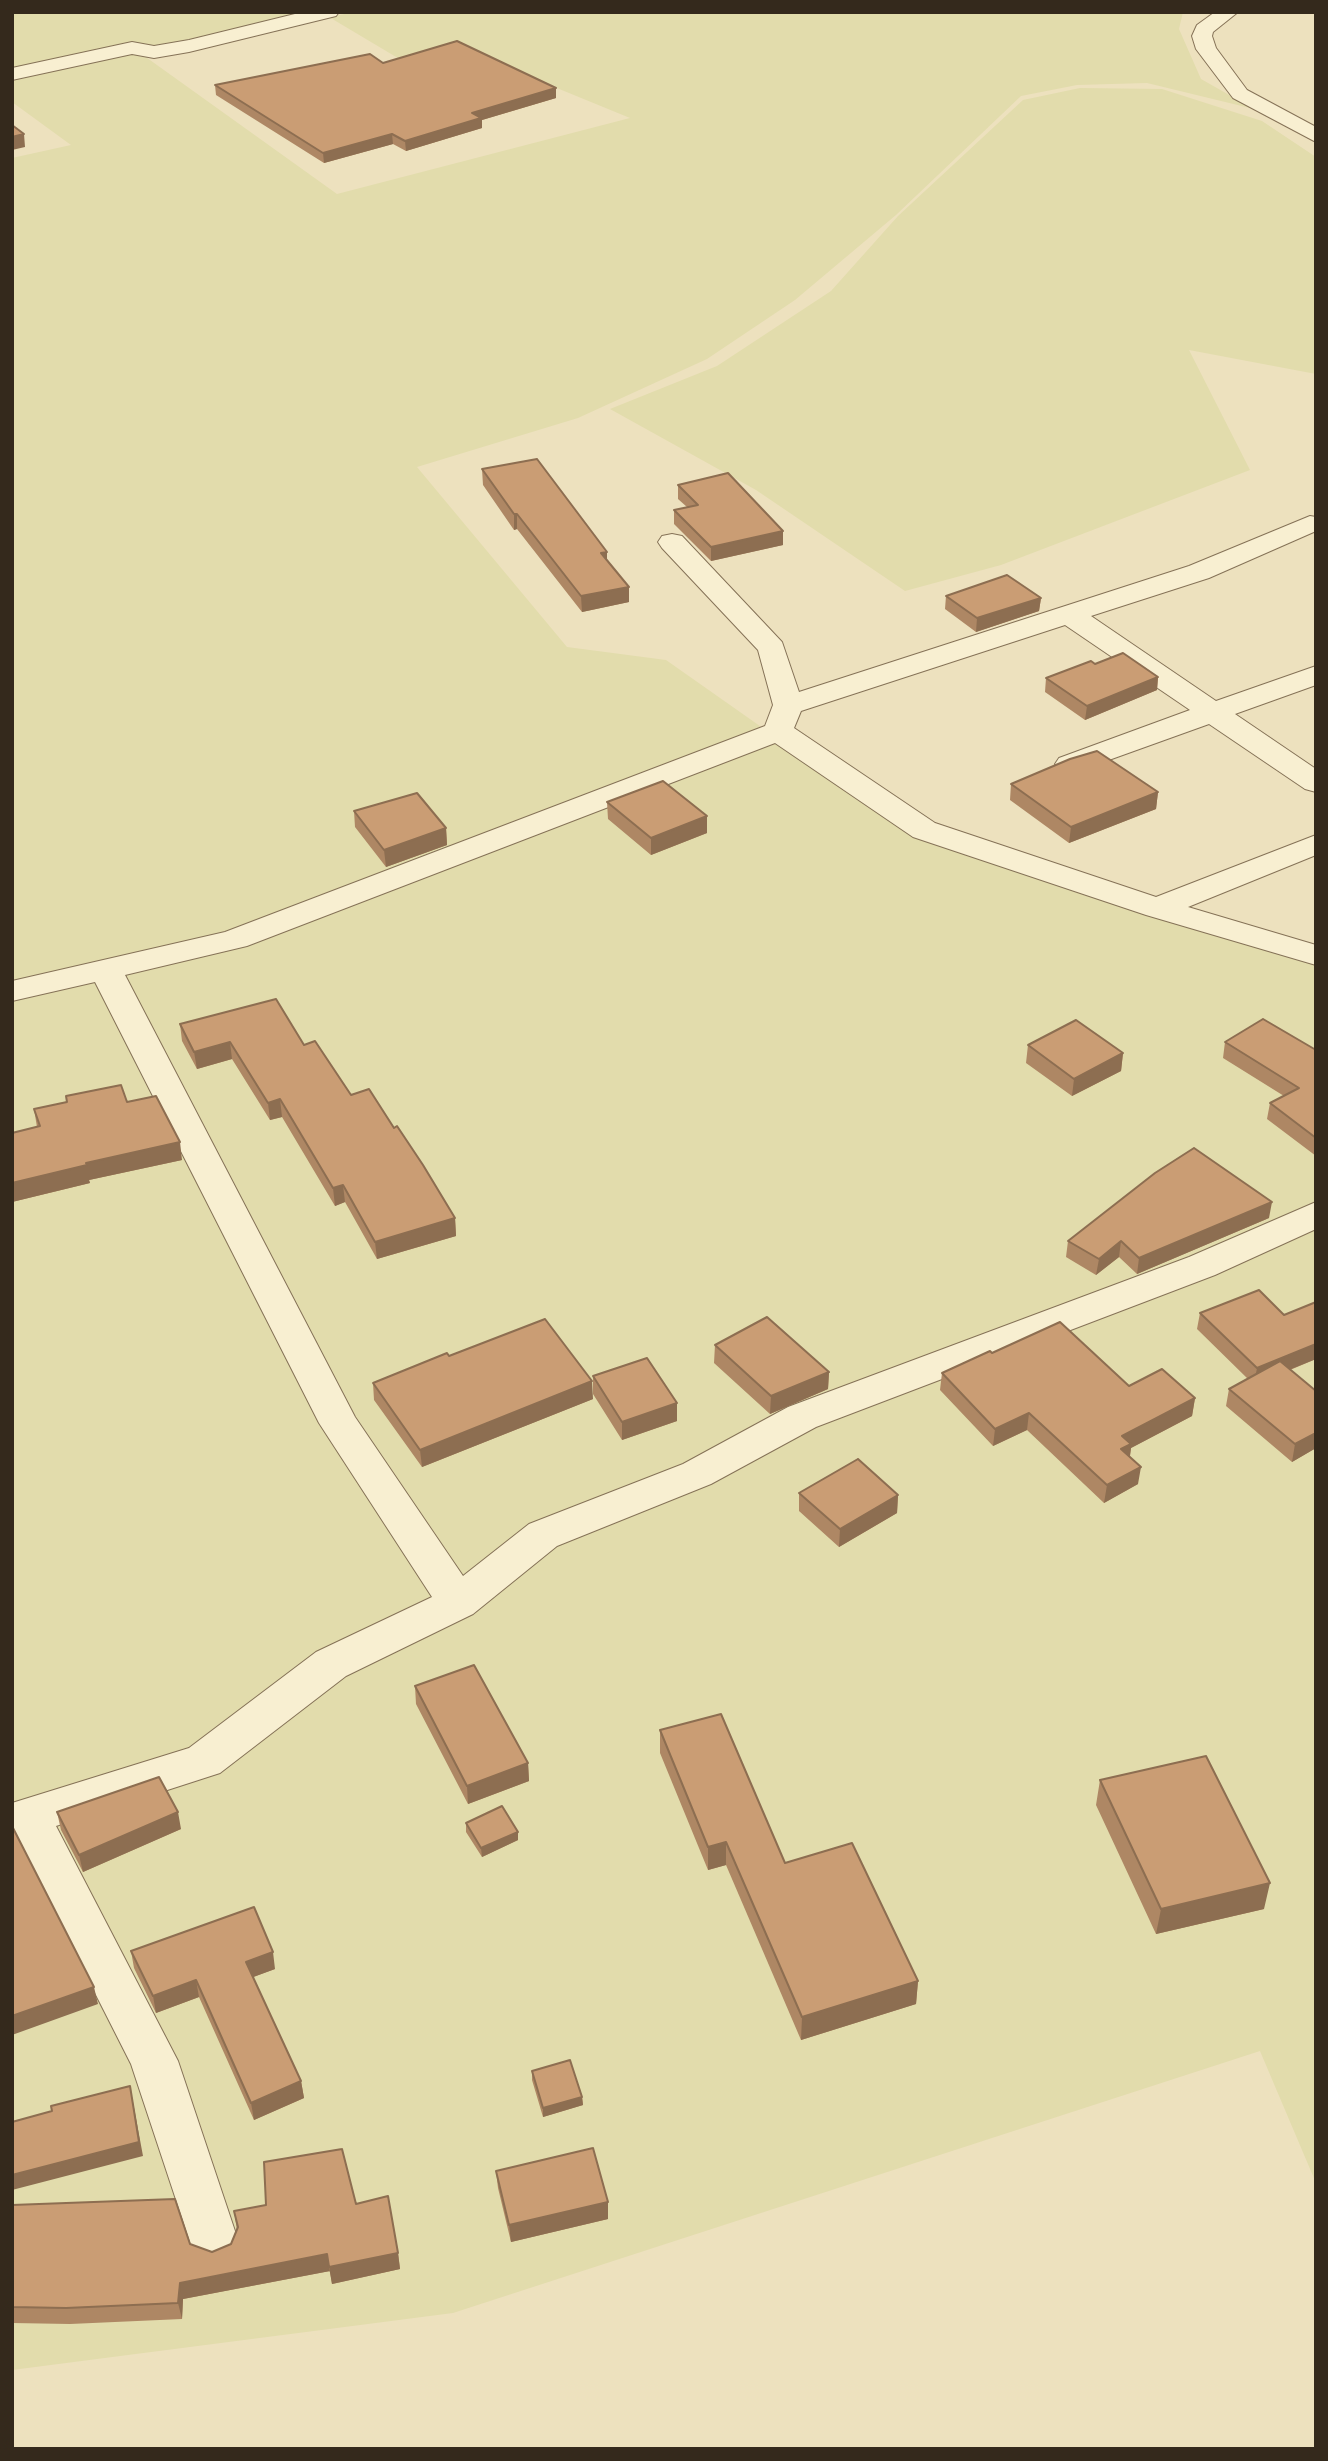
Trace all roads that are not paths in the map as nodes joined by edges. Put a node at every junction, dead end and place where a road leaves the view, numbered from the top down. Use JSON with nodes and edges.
{"nodes":[{"id":1,"x":329,"y":12,"type":"edge"},
{"id":2,"x":1228,"y":12,"type":"edge"},
{"id":3,"x":12,"y":74,"type":"edge"},
{"id":4,"x":1316,"y":135,"type":"edge"},
{"id":5,"x":1310,"y":524,"type":"dead end"},
{"id":6,"x":672,"y":542,"type":"dead end"},
{"id":7,"x":1070,"y":615,"type":"junction"},
{"id":8,"x":1316,"y":675,"type":"edge"},
{"id":9,"x":1214,"y":714,"type":"junction"},
{"id":10,"x":783,"y":718,"type":"junction"},
{"id":11,"x":1070,"y":764,"type":"edge"},
{"id":12,"x":1316,"y":783,"type":"edge"},
{"id":13,"x":1316,"y":844,"type":"edge"},
{"id":14,"x":1157,"y":908,"type":"junction"},
{"id":15,"x":1316,"y":955,"type":"edge"},
{"id":16,"x":105,"y":968,"type":"junction"},
{"id":17,"x":12,"y":991,"type":"edge"},
{"id":18,"x":1316,"y":1214,"type":"edge"},
{"id":19,"x":458,"y":1603,"type":"junction"},
{"id":20,"x":20,"y":1819,"type":"edge"},
{"id":21,"x":214,"y":2243,"type":"dead end"}],
"edges":[{"from":1,"to":3,"type":"street"},
{"from":2,"to":4,"type":"street"},
{"from":5,"to":7,"type":"street"},
{"from":6,"to":10,"type":"street"},
{"from":7,"to":9,"type":"street"},
{"from":7,"to":10,"type":"street"},
{"from":8,"to":9,"type":"street"},
{"from":9,"to":11,"type":"street"},
{"from":9,"to":12,"type":"street"},
{"from":10,"to":14,"type":"street"},
{"from":10,"to":16,"type":"street"},
{"from":13,"to":14,"type":"street"},
{"from":14,"to":15,"type":"street"},
{"from":16,"to":17,"type":"street"},
{"from":16,"to":19,"type":"street"},
{"from":18,"to":19,"type":"street"},
{"from":19,"to":20,"type":"street"},
{"from":20,"to":21,"type":"street"}]}
